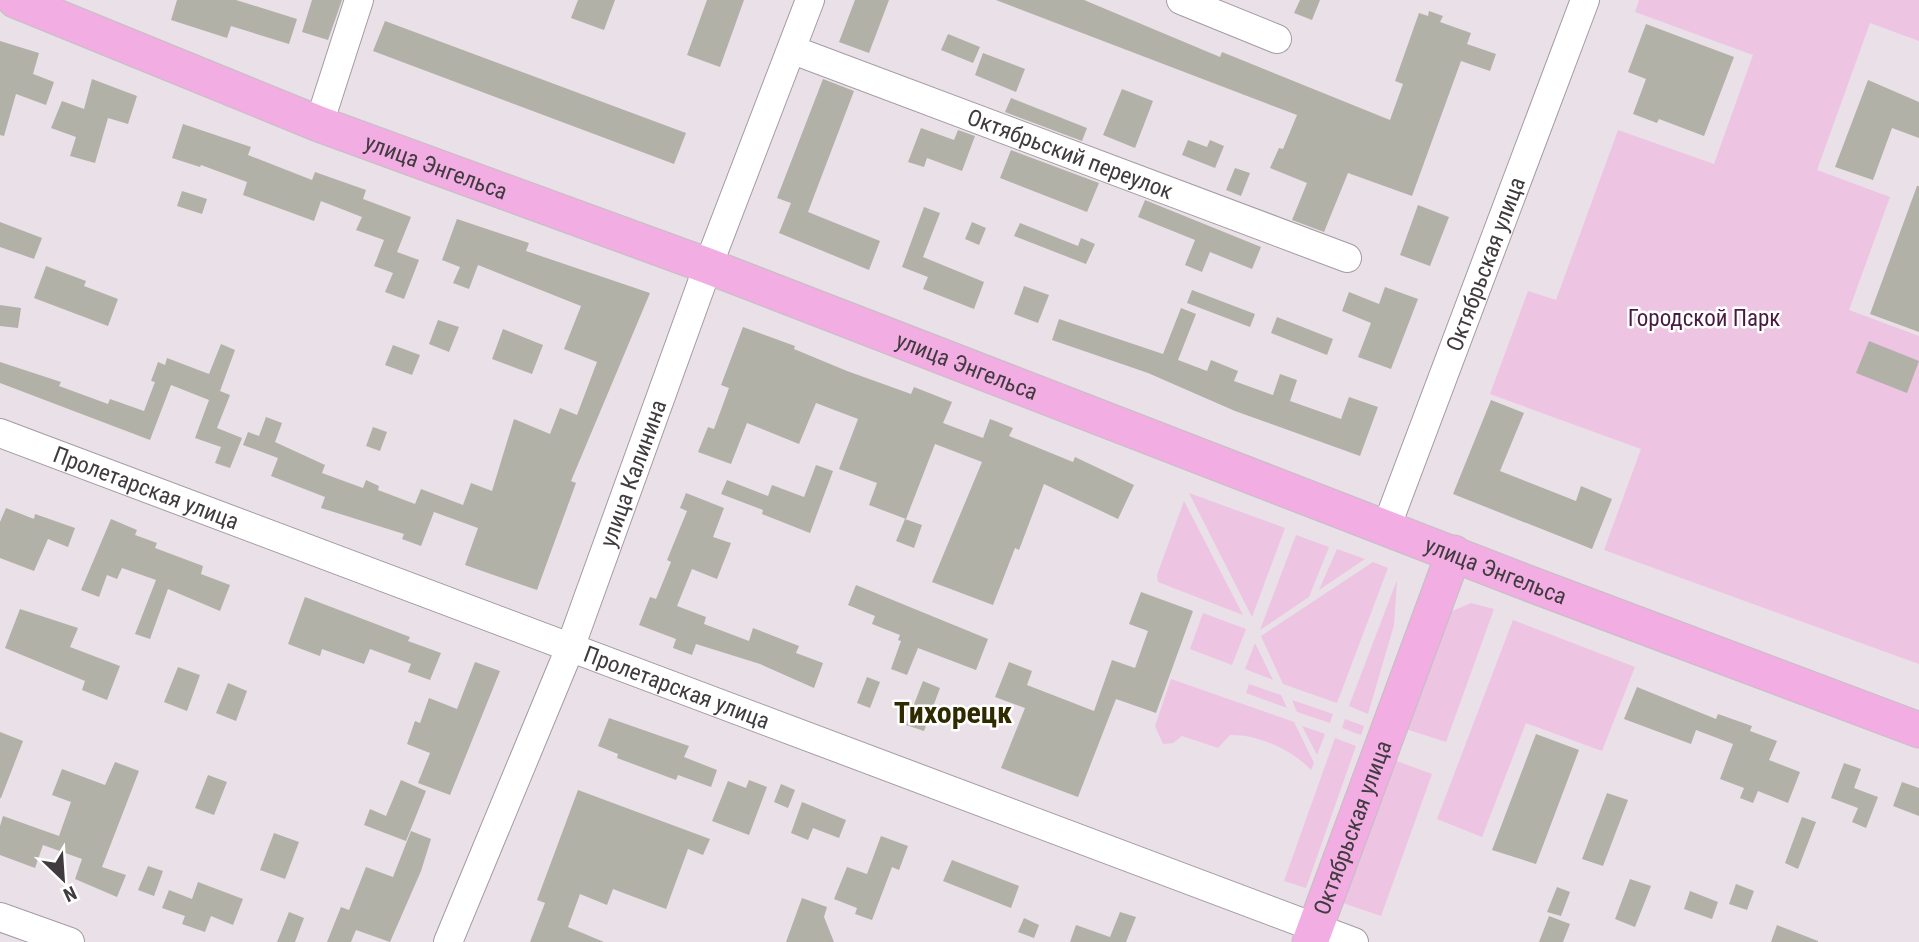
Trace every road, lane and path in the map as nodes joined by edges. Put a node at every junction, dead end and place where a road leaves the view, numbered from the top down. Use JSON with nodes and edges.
{"nodes":[{"id":1,"x":15,"y":0,"type":"edge"},
{"id":2,"x":359,"y":0,"type":"edge"},
{"id":3,"x":810,"y":0,"type":"edge"},
{"id":4,"x":1181,"y":0,"type":"edge"},
{"id":5,"x":1585,"y":0,"type":"edge"},
{"id":6,"x":1277,"y":39,"type":"dead end"},
{"id":7,"x":793,"y":50,"type":"junction"},
{"id":8,"x":318,"y":124,"type":"junction"},
{"id":9,"x":1347,"y":258,"type":"dead end"},
{"id":10,"x":708,"y":266,"type":"junction"},
{"id":11,"x":0,"y":433,"type":"edge"},
{"id":12,"x":1387,"y":528,"type":"junction"},
{"id":13,"x":1454,"y":553,"type":"junction"},
{"id":14,"x":570,"y":648,"type":"junction"},
{"id":15,"x":1919,"y":730,"type":"edge"},
{"id":16,"x":0,"y":917,"type":"edge"},
{"id":17,"x":1312,"y":935,"type":"edge"},
{"id":18,"x":71,"y":942,"type":"edge"},
{"id":19,"x":448,"y":942,"type":"edge"},
{"id":20,"x":1353,"y":942,"type":"edge"}],
"edges":[{"from":1,"to":8,"type":"main road","name":"улица Энгельса"},
{"from":2,"to":8,"type":"street"},
{"from":3,"to":7,"type":"street","name":"улица Калинина"},
{"from":4,"to":6,"type":"street"},
{"from":5,"to":12,"type":"street","name":"Октябрьская улица"},
{"from":7,"to":9,"type":"street","name":"Октябрьский переулок"},
{"from":7,"to":10,"type":"street","name":"улица Калинина"},
{"from":8,"to":10,"type":"main road","name":"улица Энгельса"},
{"from":10,"to":12,"type":"main road","name":"улица Энгельса"},
{"from":10,"to":14,"type":"street","name":"улица Калинина"},
{"from":11,"to":14,"type":"street","name":"Пролетарская улица"},
{"from":12,"to":13,"type":"main road","name":"улица Энгельса"},
{"from":13,"to":15,"type":"main road","name":"улица Энгельса"},
{"from":13,"to":17,"type":"main road","name":"Октябрьская улица"},
{"from":14,"to":17,"type":"street","name":"Пролетарская улица"},
{"from":14,"to":19,"type":"street","name":"улица Калинина"},
{"from":16,"to":18,"type":"street"},
{"from":17,"to":20,"type":"street","name":"Пролетарская улица"}]}
